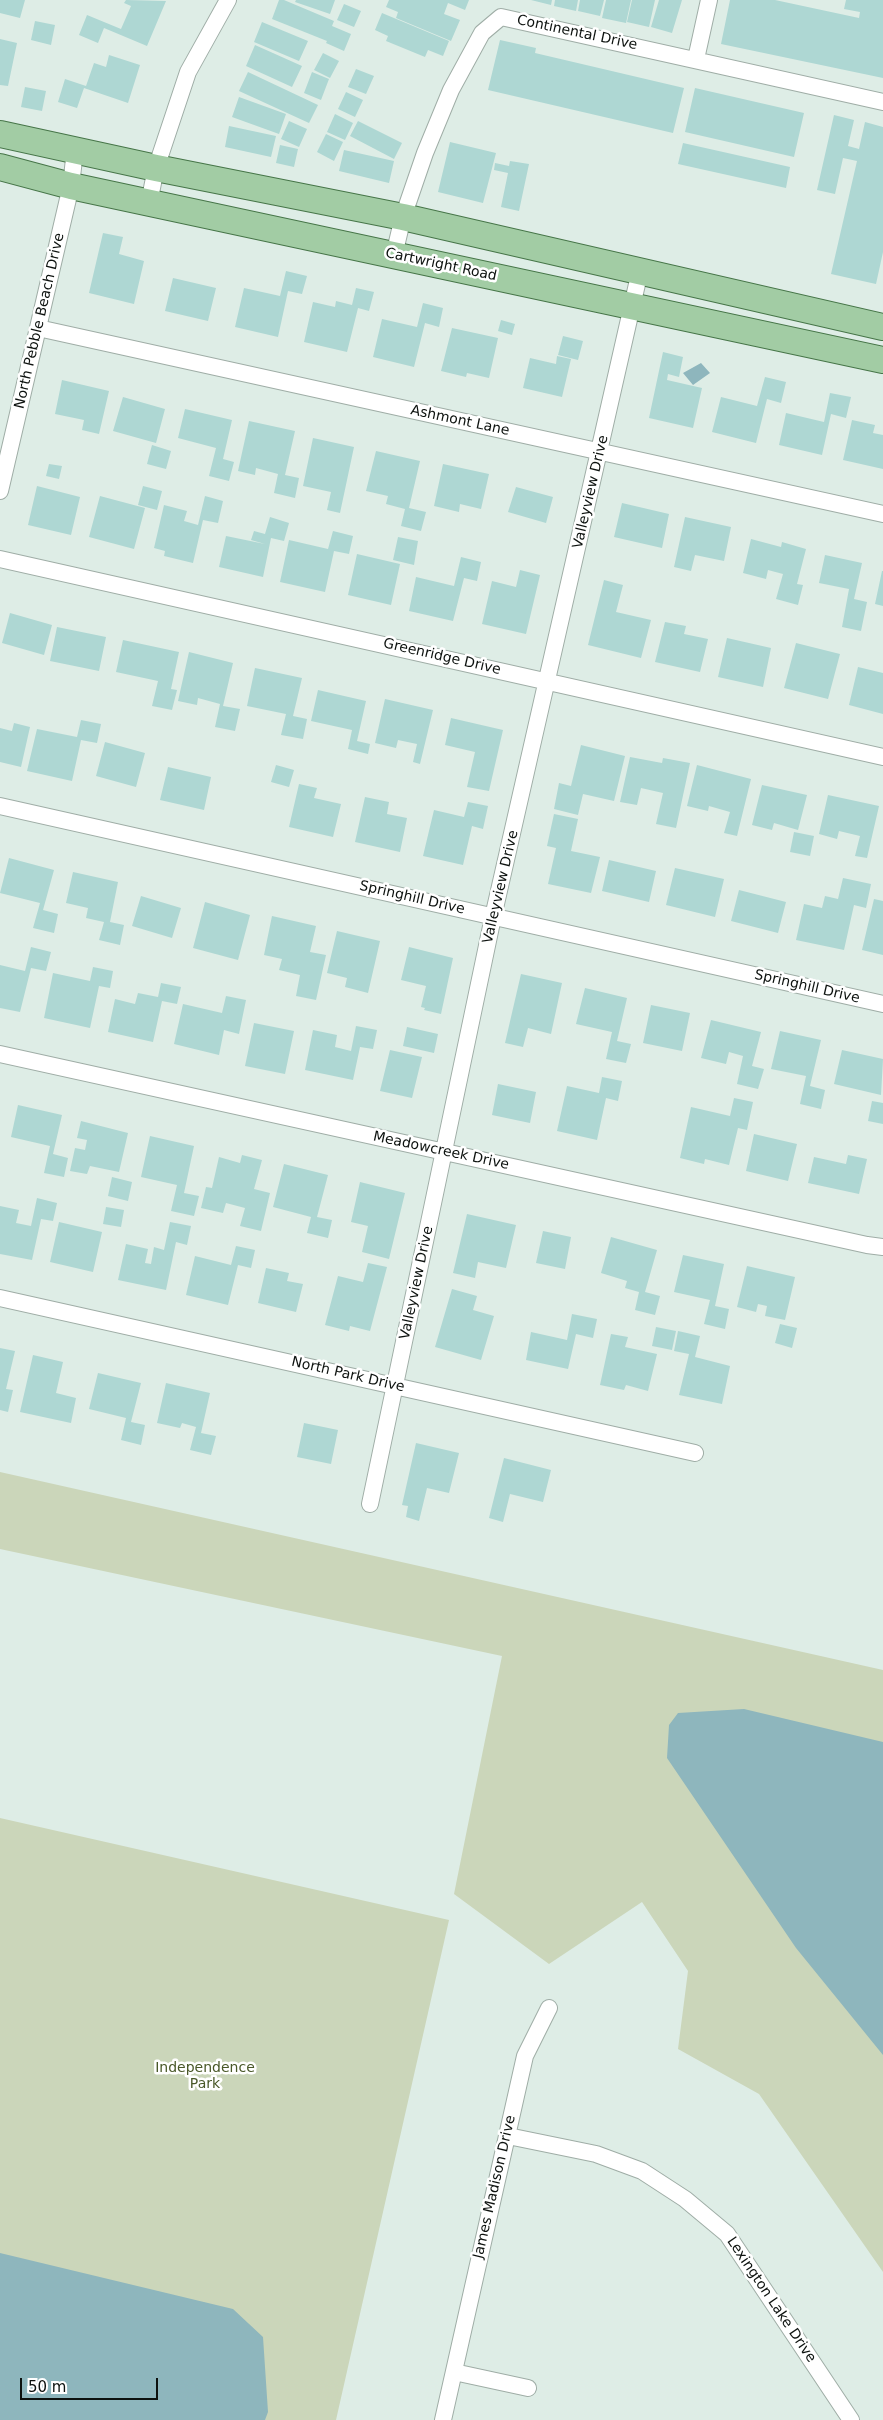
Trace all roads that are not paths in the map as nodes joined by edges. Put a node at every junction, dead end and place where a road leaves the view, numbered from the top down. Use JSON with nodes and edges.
{"nodes":[{"id":1,"x":228,"y":0,"type":"edge"},
{"id":2,"x":710,"y":0,"type":"edge"},
{"id":3,"x":696,"y":59,"type":"junction"},
{"id":4,"x":883,"y":102,"type":"edge"},
{"id":5,"x":0,"y":134,"type":"edge"},
{"id":6,"x":75,"y":150,"type":"junction"},
{"id":7,"x":0,"y":167,"type":"edge"},
{"id":8,"x":156,"y":168,"type":"junction"},
{"id":9,"x":71,"y":186,"type":"junction"},
{"id":10,"x":149,"y":203,"type":"junction"},
{"id":11,"x":403,"y":218,"type":"junction"},
{"id":12,"x":394,"y":255,"type":"junction"},
{"id":13,"x":640,"y":271,"type":"junction"},
{"id":14,"x":631,"y":308,"type":"junction"},
{"id":15,"x":883,"y":326,"type":"edge"},
{"id":16,"x":38,"y":328,"type":"junction"},
{"id":17,"x":883,"y":360,"type":"edge"},
{"id":18,"x":600,"y":452,"type":"junction"},
{"id":19,"x":0,"y":491,"type":"edge"},
{"id":20,"x":883,"y":514,"type":"edge"},
{"id":21,"x":0,"y":559,"type":"edge"},
{"id":22,"x":549,"y":681,"type":"junction"},
{"id":23,"x":883,"y":757,"type":"edge"},
{"id":24,"x":0,"y":806,"type":"edge"},
{"id":25,"x":493,"y":917,"type":"junction"},
{"id":26,"x":883,"y":1004,"type":"edge"},
{"id":27,"x":0,"y":1054,"type":"edge"},
{"id":28,"x":444,"y":1152,"type":"junction"},
{"id":29,"x":883,"y":1247,"type":"edge"},
{"id":30,"x":0,"y":1298,"type":"edge"},
{"id":31,"x":395,"y":1386,"type":"junction"},
{"id":32,"x":695,"y":1453,"type":"dead end"},
{"id":33,"x":370,"y":1504,"type":"dead end"},
{"id":34,"x":550,"y":2008,"type":"dead end"},
{"id":35,"x":508,"y":2136,"type":"junction"},
{"id":36,"x":454,"y":2372,"type":"junction"},
{"id":37,"x":528,"y":2388,"type":"dead end"},
{"id":38,"x":849,"y":2419,"type":"edge"},
{"id":39,"x":443,"y":2420,"type":"edge"}],
"edges":[{"from":1,"to":8,"type":"street"},
{"from":2,"to":3,"type":"street"},
{"from":3,"to":4,"type":"street","name":"Continental Drive"},
{"from":3,"to":11,"type":"street","name":"Continental Drive"},
{"from":5,"to":6,"type":"main road"},
{"from":6,"to":8,"type":"main road"},
{"from":6,"to":9,"type":"street","name":"North Pebble Beach Drive"},
{"from":7,"to":9,"type":"main road","name":"Cartwright Road"},
{"from":8,"to":10,"type":"street"},
{"from":8,"to":11,"type":"main road"},
{"from":9,"to":10,"type":"main road","name":"Cartwright Road"},
{"from":9,"to":16,"type":"street","name":"North Pebble Beach Drive"},
{"from":10,"to":12,"type":"main road","name":"Cartwright Road"},
{"from":11,"to":12,"type":"street","name":"Continental Drive"},
{"from":11,"to":13,"type":"main road"},
{"from":12,"to":14,"type":"main road","name":"Cartwright Road"},
{"from":13,"to":14,"type":"street","name":"Valleyview Drive"},
{"from":13,"to":15,"type":"main road"},
{"from":14,"to":17,"type":"main road","name":"Cartwright Road"},
{"from":14,"to":18,"type":"street","name":"Valleyview Drive"},
{"from":16,"to":18,"type":"street","name":"Ashmont Lane"},
{"from":16,"to":19,"type":"street","name":"North Pebble Beach Drive"},
{"from":18,"to":20,"type":"street","name":"Ashmont Lane"},
{"from":18,"to":22,"type":"street","name":"Valleyview Drive"},
{"from":21,"to":22,"type":"street","name":"Greenridge Drive"},
{"from":22,"to":23,"type":"street","name":"Greenridge Drive"},
{"from":22,"to":25,"type":"street","name":"Valleyview Drive"},
{"from":24,"to":25,"type":"street","name":"Springhill Drive"},
{"from":25,"to":26,"type":"street","name":"Springhill Drive"},
{"from":25,"to":28,"type":"street","name":"Valleyview Drive"},
{"from":27,"to":28,"type":"street","name":"Meadowcreek Drive"},
{"from":28,"to":29,"type":"street","name":"Meadowcreek Drive"},
{"from":28,"to":31,"type":"street","name":"Valleyview Drive"},
{"from":30,"to":31,"type":"street","name":"North Park Drive"},
{"from":31,"to":32,"type":"street","name":"North Park Drive"},
{"from":31,"to":33,"type":"street","name":"Valleyview Drive"},
{"from":34,"to":35,"type":"street","name":"James Madison Drive"},
{"from":35,"to":36,"type":"street","name":"James Madison Drive"},
{"from":35,"to":38,"type":"street","name":"Lexington Lake Drive"},
{"from":36,"to":37,"type":"street"},
{"from":36,"to":39,"type":"street","name":"James Madison Drive"}]}
